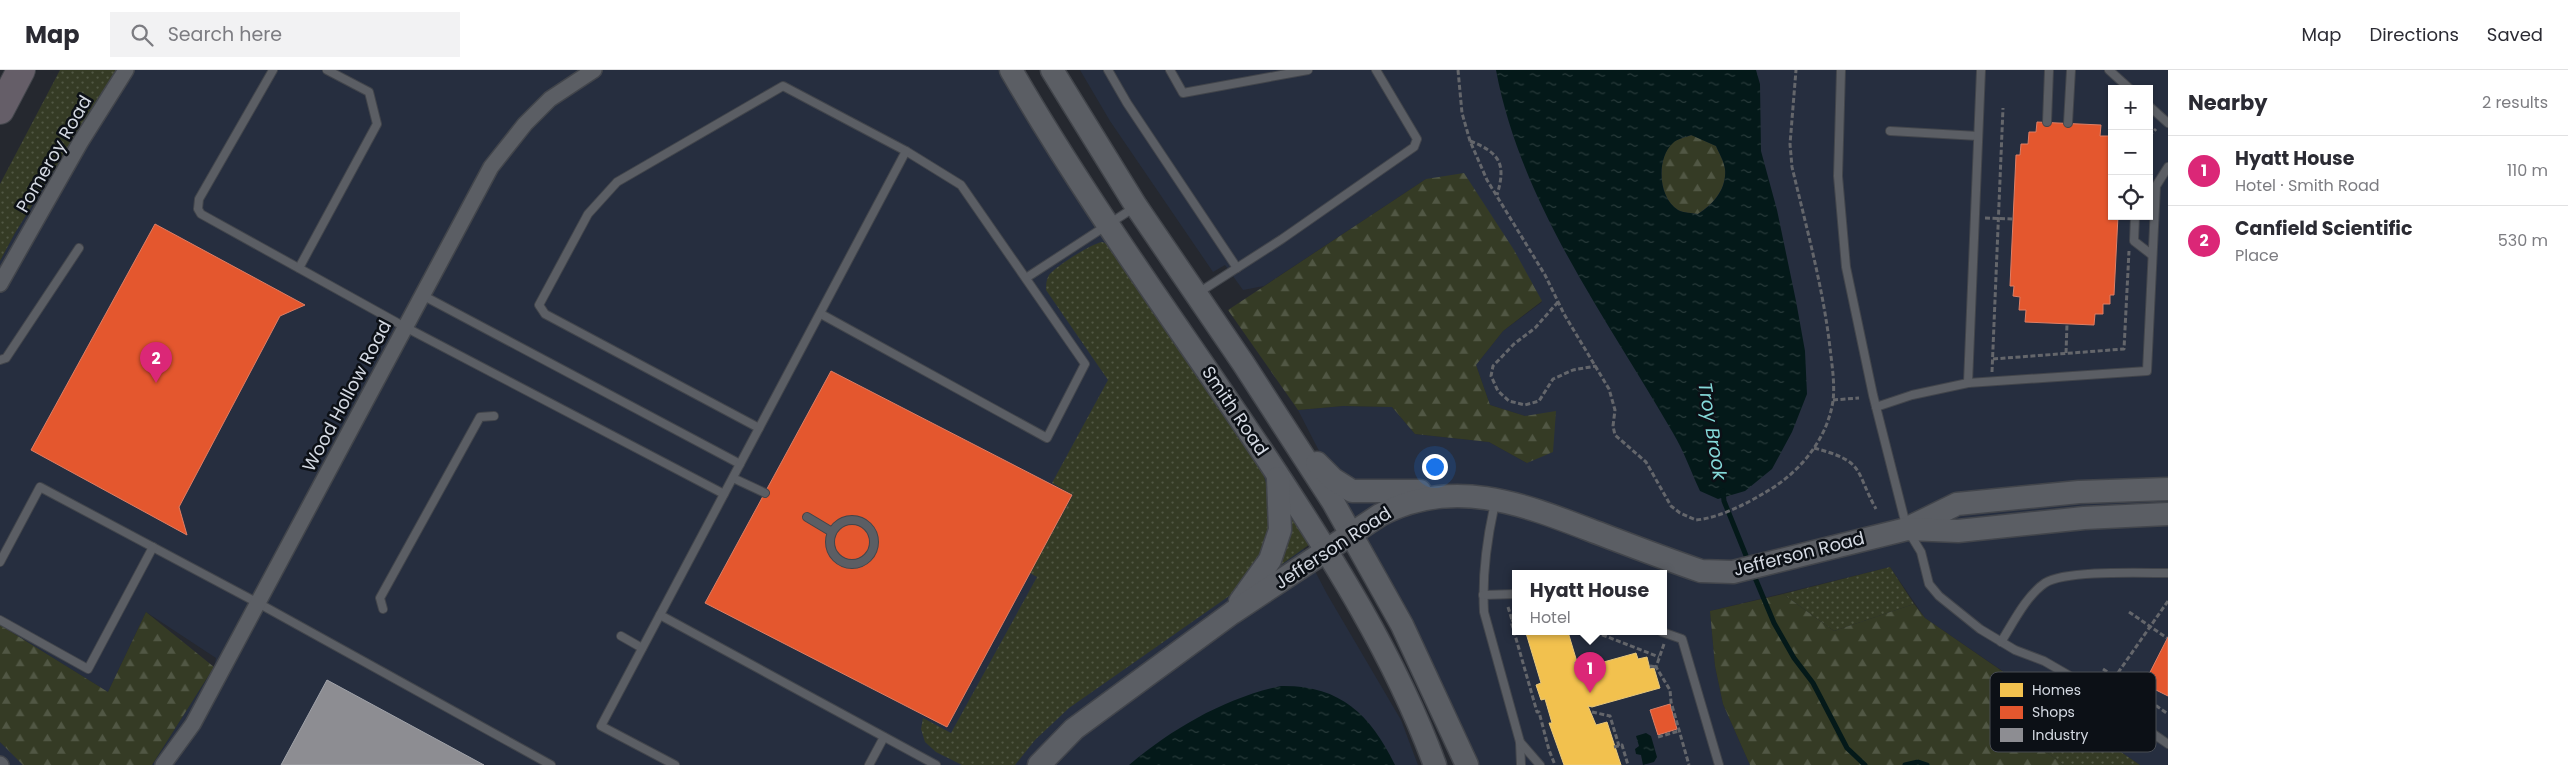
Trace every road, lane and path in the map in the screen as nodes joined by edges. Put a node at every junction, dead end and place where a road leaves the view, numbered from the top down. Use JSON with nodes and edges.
{"nodes":[{"id":1,"x":21,"y":70,"type":"edge"},
{"id":2,"x":126,"y":70,"type":"edge"},
{"id":3,"x":273,"y":70,"type":"edge"},
{"id":4,"x":328,"y":70,"type":"edge"},
{"id":5,"x":594,"y":70,"type":"edge"},
{"id":6,"x":1011,"y":70,"type":"edge"},
{"id":7,"x":1052,"y":70,"type":"edge"},
{"id":8,"x":1108,"y":70,"type":"edge"},
{"id":9,"x":1170,"y":70,"type":"edge"},
{"id":10,"x":1308,"y":70,"type":"edge"},
{"id":11,"x":1376,"y":70,"type":"edge"},
{"id":12,"x":1458,"y":70,"type":"edge"},
{"id":13,"x":1796,"y":70,"type":"edge"},
{"id":14,"x":1841,"y":70,"type":"edge"},
{"id":15,"x":1981,"y":70,"type":"edge"},
{"id":16,"x":2049,"y":70,"type":"edge"},
{"id":17,"x":2071,"y":70,"type":"edge"},
{"id":18,"x":2109,"y":70,"type":"edge"},
{"id":19,"x":2126,"y":85,"type":"edge"},
{"id":20,"x":2003,"y":108,"type":"dead end"},
{"id":21,"x":0,"y":110,"type":"edge"},
{"id":22,"x":2153,"y":110,"type":"edge"},
{"id":23,"x":2047,"y":122,"type":"dead end"},
{"id":24,"x":2068,"y":123,"type":"dead end"},
{"id":25,"x":2168,"y":123,"type":"edge"},
{"id":26,"x":2156,"y":129,"type":"dead end"},
{"id":27,"x":1890,"y":131,"type":"dead end"},
{"id":28,"x":2153,"y":132,"type":"edge"},
{"id":29,"x":1978,"y":136,"type":"junction"},
{"id":30,"x":1470,"y":141,"type":"junction"},
{"id":31,"x":906,"y":152,"type":"junction"},
{"id":32,"x":2168,"y":167,"type":"edge"},
{"id":33,"x":1497,"y":196,"type":"junction"},
{"id":34,"x":2153,"y":199,"type":"edge"},
{"id":35,"x":1136,"y":206,"type":"junction"},
{"id":36,"x":1975,"y":217,"type":"junction"},
{"id":37,"x":1999,"y":218,"type":"junction"},
{"id":38,"x":2013,"y":219,"type":"dead end"},
{"id":39,"x":2135,"y":220,"type":"edge"},
{"id":40,"x":2152,"y":220,"type":"edge"},
{"id":41,"x":1108,"y":224,"type":"junction"},
{"id":42,"x":2127,"y":247,"type":"dead end"},
{"id":43,"x":79,"y":248,"type":"dead end"},
{"id":44,"x":2152,"y":255,"type":"junction"},
{"id":45,"x":300,"y":268,"type":"junction"},
{"id":46,"x":1237,"y":268,"type":"junction"},
{"id":47,"x":1026,"y":278,"type":"junction"},
{"id":48,"x":0,"y":284,"type":"edge"},
{"id":49,"x":1196,"y":294,"type":"junction"},
{"id":50,"x":422,"y":295,"type":"junction"},
{"id":51,"x":1558,"y":302,"type":"junction"},
{"id":52,"x":821,"y":314,"type":"junction"},
{"id":53,"x":2067,"y":324,"type":"dead end"},
{"id":54,"x":405,"y":326,"type":"junction"},
{"id":55,"x":2066,"y":353,"type":"junction"},
{"id":56,"x":1993,"y":359,"type":"junction"},
{"id":57,"x":0,"y":360,"type":"edge"},
{"id":58,"x":1596,"y":366,"type":"junction"},
{"id":59,"x":1986,"y":373,"type":"dead end"},
{"id":60,"x":1968,"y":383,"type":"junction"},
{"id":61,"x":1859,"y":398,"type":"dead end"},
{"id":62,"x":1833,"y":400,"type":"junction"},
{"id":63,"x":1876,"y":407,"type":"junction"},
{"id":64,"x":494,"y":416,"type":"dead end"},
{"id":65,"x":760,"y":428,"type":"junction"},
{"id":66,"x":1290,"y":436,"type":"junction"},
{"id":67,"x":1814,"y":448,"type":"junction"},
{"id":68,"x":740,"y":464,"type":"junction"},
{"id":69,"x":1278,"y":477,"type":"junction"},
{"id":70,"x":733,"y":478,"type":"junction"},
{"id":71,"x":2168,"y":489,"type":"edge"},
{"id":72,"x":765,"y":493,"type":"dead end"},
{"id":73,"x":724,"y":494,"type":"junction"},
{"id":74,"x":1472,"y":496,"type":"junction"},
{"id":75,"x":1496,"y":499,"type":"junction"},
{"id":76,"x":1876,"y":509,"type":"dead end"},
{"id":77,"x":2168,"y":514,"type":"edge"},
{"id":78,"x":807,"y":517,"type":"dead end"},
{"id":79,"x":1907,"y":529,"type":"junction"},
{"id":80,"x":832,"y":532,"type":"junction"},
{"id":81,"x":1351,"y":534,"type":"junction"},
{"id":82,"x":153,"y":547,"type":"junction"},
{"id":83,"x":1328,"y":550,"type":"junction"},
{"id":84,"x":0,"y":562,"type":"edge"},
{"id":85,"x":2168,"y":573,"type":"edge"},
{"id":86,"x":1512,"y":594,"type":"edge"},
{"id":87,"x":1483,"y":595,"type":"junction"},
{"id":88,"x":2168,"y":601,"type":"edge"},
{"id":89,"x":258,"y":603,"type":"junction"},
{"id":90,"x":1508,"y":607,"type":"dead end"},
{"id":91,"x":382,"y":609,"type":"dead end"},
{"id":92,"x":2129,"y":612,"type":"dead end"},
{"id":93,"x":1232,"y":613,"type":"junction"},
{"id":94,"x":660,"y":614,"type":"junction"},
{"id":95,"x":1512,"y":616,"type":"edge"},
{"id":96,"x":0,"y":620,"type":"edge"},
{"id":97,"x":2150,"y":626,"type":"junction"},
{"id":98,"x":1667,"y":634,"type":"edge"},
{"id":99,"x":1518,"y":635,"type":"edge"},
{"id":100,"x":1604,"y":635,"type":"edge"},
{"id":101,"x":1664,"y":635,"type":"edge"},
{"id":102,"x":621,"y":636,"type":"dead end"},
{"id":103,"x":2167,"y":638,"type":"edge"},
{"id":104,"x":2001,"y":642,"type":"junction"},
{"id":105,"x":642,"y":648,"type":"junction"},
{"id":106,"x":1659,"y":657,"type":"junction"},
{"id":107,"x":1650,"y":666,"type":"dead end"},
{"id":108,"x":1656,"y":666,"type":"junction"},
{"id":109,"x":2103,"y":669,"type":"dead end"},
{"id":110,"x":2062,"y":672,"type":"edge"},
{"id":111,"x":2108,"y":672,"type":"edge"},
{"id":112,"x":2118,"y":672,"type":"edge"},
{"id":113,"x":2156,"y":706,"type":"edge"},
{"id":114,"x":1592,"y":712,"type":"dead end"},
{"id":115,"x":2168,"y":714,"type":"edge"},
{"id":116,"x":1679,"y":731,"type":"junction"},
{"id":117,"x":2156,"y":736,"type":"edge"},
{"id":118,"x":884,"y":737,"type":"junction"},
{"id":119,"x":1658,"y":737,"type":"dead end"},
{"id":120,"x":1520,"y":742,"type":"junction"},
{"id":121,"x":2168,"y":744,"type":"edge"},
{"id":122,"x":1619,"y":746,"type":"junction"},
{"id":123,"x":1614,"y":747,"type":"dead end"},
{"id":124,"x":163,"y":765,"type":"edge"},
{"id":125,"x":551,"y":765,"type":"edge"},
{"id":126,"x":675,"y":765,"type":"edge"},
{"id":127,"x":870,"y":765,"type":"edge"},
{"id":128,"x":936,"y":765,"type":"edge"},
{"id":129,"x":1039,"y":765,"type":"edge"},
{"id":130,"x":1435,"y":765,"type":"edge"},
{"id":131,"x":1467,"y":765,"type":"edge"},
{"id":132,"x":1521,"y":765,"type":"edge"},
{"id":133,"x":1540,"y":765,"type":"edge"},
{"id":134,"x":1555,"y":765,"type":"edge"},
{"id":135,"x":1628,"y":765,"type":"edge"},
{"id":136,"x":1689,"y":765,"type":"edge"},
{"id":137,"x":1719,"y":765,"type":"edge"}],
"edges":[{"from":1,"to":21,"type":"highway"},
{"from":2,"to":48,"type":"street","name":"Pomeroy Road"},
{"from":3,"to":45,"type":"lane"},
{"from":4,"to":45,"type":"lane"},
{"from":5,"to":50,"type":"street","name":"Wood Hollow Road"},
{"from":6,"to":41,"type":"street","name":"Smith Road"},
{"from":7,"to":35,"type":"street","name":"Smith Road"},
{"from":8,"to":46,"type":"lane"},
{"from":9,"to":10,"type":"lane"},
{"from":11,"to":46,"type":"lane"},
{"from":12,"to":30,"type":"path"},
{"from":13,"to":62,"type":"path"},
{"from":14,"to":63,"type":"lane"},
{"from":15,"to":29,"type":"lane"},
{"from":16,"to":23,"type":"lane"},
{"from":17,"to":24,"type":"lane"},
{"from":18,"to":19,"type":"lane"},
{"from":20,"to":37,"type":"path"},
{"from":22,"to":25,"type":"lane"},
{"from":26,"to":28,"type":"path"},
{"from":27,"to":29,"type":"lane"},
{"from":29,"to":36,"type":"lane"},
{"from":30,"to":33,"type":"path"},
{"from":30,"to":33,"type":"path"},
{"from":31,"to":47,"type":"lane"},
{"from":31,"to":52,"type":"lane"},
{"from":31,"to":65,"type":"lane"},
{"from":32,"to":34,"type":"lane"},
{"from":33,"to":51,"type":"path"},
{"from":35,"to":41,"type":"lane"},
{"from":35,"to":49,"type":"street","name":"Smith Road"},
{"from":36,"to":37,"type":"path"},
{"from":36,"to":60,"type":"lane"},
{"from":37,"to":38,"type":"path"},
{"from":37,"to":56,"type":"path"},
{"from":39,"to":44,"type":"lane"},
{"from":40,"to":44,"type":"lane"},
{"from":41,"to":47,"type":"lane"},
{"from":41,"to":69,"type":"street","name":"Smith Road"},
{"from":42,"to":55,"type":"path"},
{"from":43,"to":57,"type":"lane"},
{"from":44,"to":60,"type":"lane"},
{"from":45,"to":54,"type":"lane"},
{"from":46,"to":49,"type":"lane"},
{"from":47,"to":52,"type":"lane"},
{"from":49,"to":66,"type":"street","name":"Smith Road"},
{"from":50,"to":54,"type":"street","name":"Wood Hollow Road"},
{"from":50,"to":68,"type":"lane"},
{"from":51,"to":58,"type":"path"},
{"from":51,"to":58,"type":"path"},
{"from":52,"to":65,"type":"lane"},
{"from":53,"to":55,"type":"path"},
{"from":54,"to":73,"type":"lane"},
{"from":54,"to":89,"type":"street","name":"Wood Hollow Road"},
{"from":55,"to":56,"type":"path"},
{"from":56,"to":59,"type":"path"},
{"from":58,"to":67,"type":"path"},
{"from":60,"to":63,"type":"lane"},
{"from":61,"to":62,"type":"path"},
{"from":62,"to":67,"type":"path"},
{"from":63,"to":79,"type":"lane"},
{"from":64,"to":91,"type":"lane"},
{"from":65,"to":68,"type":"lane"},
{"from":66,"to":74,"type":"street"},
{"from":66,"to":81,"type":"street","name":"Smith Road"},
{"from":67,"to":76,"type":"path"},
{"from":68,"to":70,"type":"lane"},
{"from":69,"to":83,"type":"street","name":"Smith Road"},
{"from":69,"to":93,"type":"street"},
{"from":70,"to":72,"type":"lane"},
{"from":70,"to":73,"type":"lane"},
{"from":71,"to":79,"type":"street","name":"Jefferson Road"},
{"from":73,"to":94,"type":"lane"},
{"from":74,"to":75,"type":"street","name":"Jefferson Road"},
{"from":74,"to":81,"type":"street","name":"Jefferson Road"},
{"from":75,"to":79,"type":"street","name":"Jefferson Road"},
{"from":75,"to":87,"type":"lane"},
{"from":77,"to":79,"type":"street","name":"Jefferson Road"},
{"from":78,"to":80,"type":"lane"},
{"from":79,"to":104,"type":"lane"},
{"from":80,"to":80,"type":"lane"},
{"from":81,"to":83,"type":"street","name":"Jefferson Road"},
{"from":81,"to":131,"type":"street","name":"Smith Road"},
{"from":82,"to":84,"type":"lane"},
{"from":82,"to":89,"type":"lane"},
{"from":82,"to":96,"type":"lane"},
{"from":83,"to":93,"type":"street","name":"Jefferson Road"},
{"from":83,"to":130,"type":"street","name":"Smith Road"},
{"from":85,"to":104,"type":"lane"},
{"from":86,"to":87,"type":"lane"},
{"from":87,"to":120,"type":"lane"},
{"from":88,"to":97,"type":"path"},
{"from":89,"to":124,"type":"street","name":"Wood Hollow Road"},
{"from":89,"to":125,"type":"lane"},
{"from":90,"to":95,"type":"path"},
{"from":92,"to":97,"type":"path"},
{"from":93,"to":129,"type":"street","name":"Jefferson Road"},
{"from":94,"to":105,"type":"lane"},
{"from":94,"to":118,"type":"lane"},
{"from":97,"to":103,"type":"path"},
{"from":97,"to":112,"type":"path"},
{"from":98,"to":137,"type":"lane"},
{"from":99,"to":134,"type":"path"},
{"from":100,"to":106,"type":"path"},
{"from":101,"to":106,"type":"path"},
{"from":102,"to":105,"type":"lane"},
{"from":104,"to":110,"type":"lane"},
{"from":105,"to":126,"type":"lane"},
{"from":106,"to":108,"type":"path"},
{"from":107,"to":108,"type":"path"},
{"from":108,"to":116,"type":"path"},
{"from":109,"to":111,"type":"path"},
{"from":113,"to":115,"type":"path"},
{"from":114,"to":122,"type":"path"},
{"from":116,"to":119,"type":"path"},
{"from":116,"to":136,"type":"path"},
{"from":117,"to":121,"type":"lane"},
{"from":118,"to":127,"type":"lane"},
{"from":118,"to":128,"type":"lane"},
{"from":120,"to":132,"type":"lane"},
{"from":120,"to":133,"type":"lane"},
{"from":122,"to":123,"type":"path"},
{"from":122,"to":135,"type":"path"}]}
